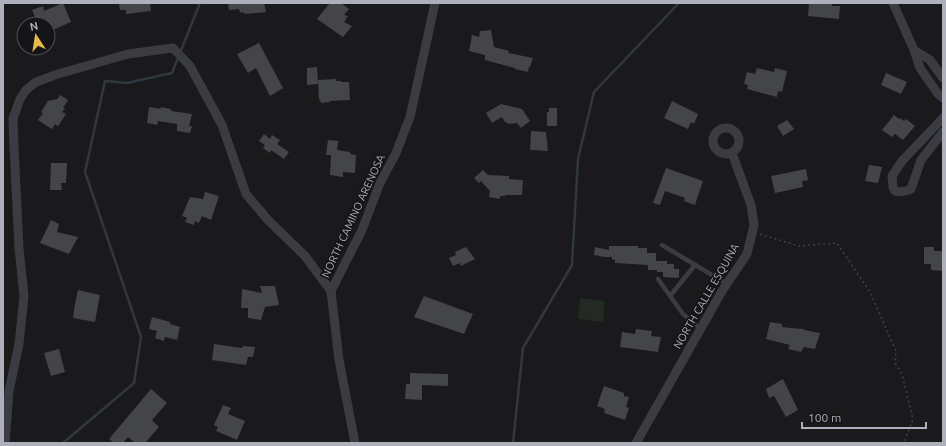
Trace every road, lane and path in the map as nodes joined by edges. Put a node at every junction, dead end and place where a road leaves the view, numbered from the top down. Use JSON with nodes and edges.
{"nodes":[{"id":1,"x":435,"y":3,"type":"edge"},
{"id":2,"x":893,"y":3,"type":"edge"},
{"id":3,"x":914,"y":50,"type":"junction"},
{"id":4,"x":943,"y":78,"type":"edge"},
{"id":5,"x":943,"y":98,"type":"edge"},
{"id":6,"x":943,"y":118,"type":"edge"},
{"id":7,"x":943,"y":132,"type":"edge"},
{"id":8,"x":732,"y":153,"type":"dead end"},
{"id":9,"x":752,"y":231,"type":"junction"},
{"id":10,"x":662,"y":245,"type":"dead end"},
{"id":11,"x":695,"y":265,"type":"junction"},
{"id":12,"x":658,"y":278,"type":"dead end"},
{"id":13,"x":727,"y":284,"type":"junction"},
{"id":14,"x":331,"y":291,"type":"junction"},
{"id":15,"x":670,"y":296,"type":"junction"},
{"id":16,"x":701,"y":329,"type":"junction"},
{"id":17,"x":5,"y":443,"type":"edge"},
{"id":18,"x":355,"y":443,"type":"edge"},
{"id":19,"x":636,"y":443,"type":"edge"},
{"id":20,"x":904,"y":443,"type":"edge"}],
"edges":[{"from":1,"to":14,"type":"street","name":"NORTH CAMINO ARENOSA"},
{"from":2,"to":3,"type":"street"},
{"from":3,"to":4,"type":"street"},
{"from":3,"to":5,"type":"street"},
{"from":6,"to":7,"type":"street"},
{"from":8,"to":9,"type":"street","name":"NORTH CALLE ESQUINA"},
{"from":9,"to":13,"type":"street","name":"NORTH CALLE ESQUINA"},
{"from":9,"to":20,"type":"path"},
{"from":10,"to":11,"type":"lane"},
{"from":11,"to":13,"type":"lane"},
{"from":11,"to":15,"type":"lane"},
{"from":12,"to":15,"type":"lane"},
{"from":13,"to":16,"type":"street","name":"NORTH CALLE ESQUINA"},
{"from":14,"to":17,"type":"street"},
{"from":14,"to":18,"type":"street","name":"NORTH CAMINO ARENOSA"},
{"from":15,"to":16,"type":"lane"},
{"from":16,"to":19,"type":"street","name":"NORTH CALLE ESQUINA"}]}
